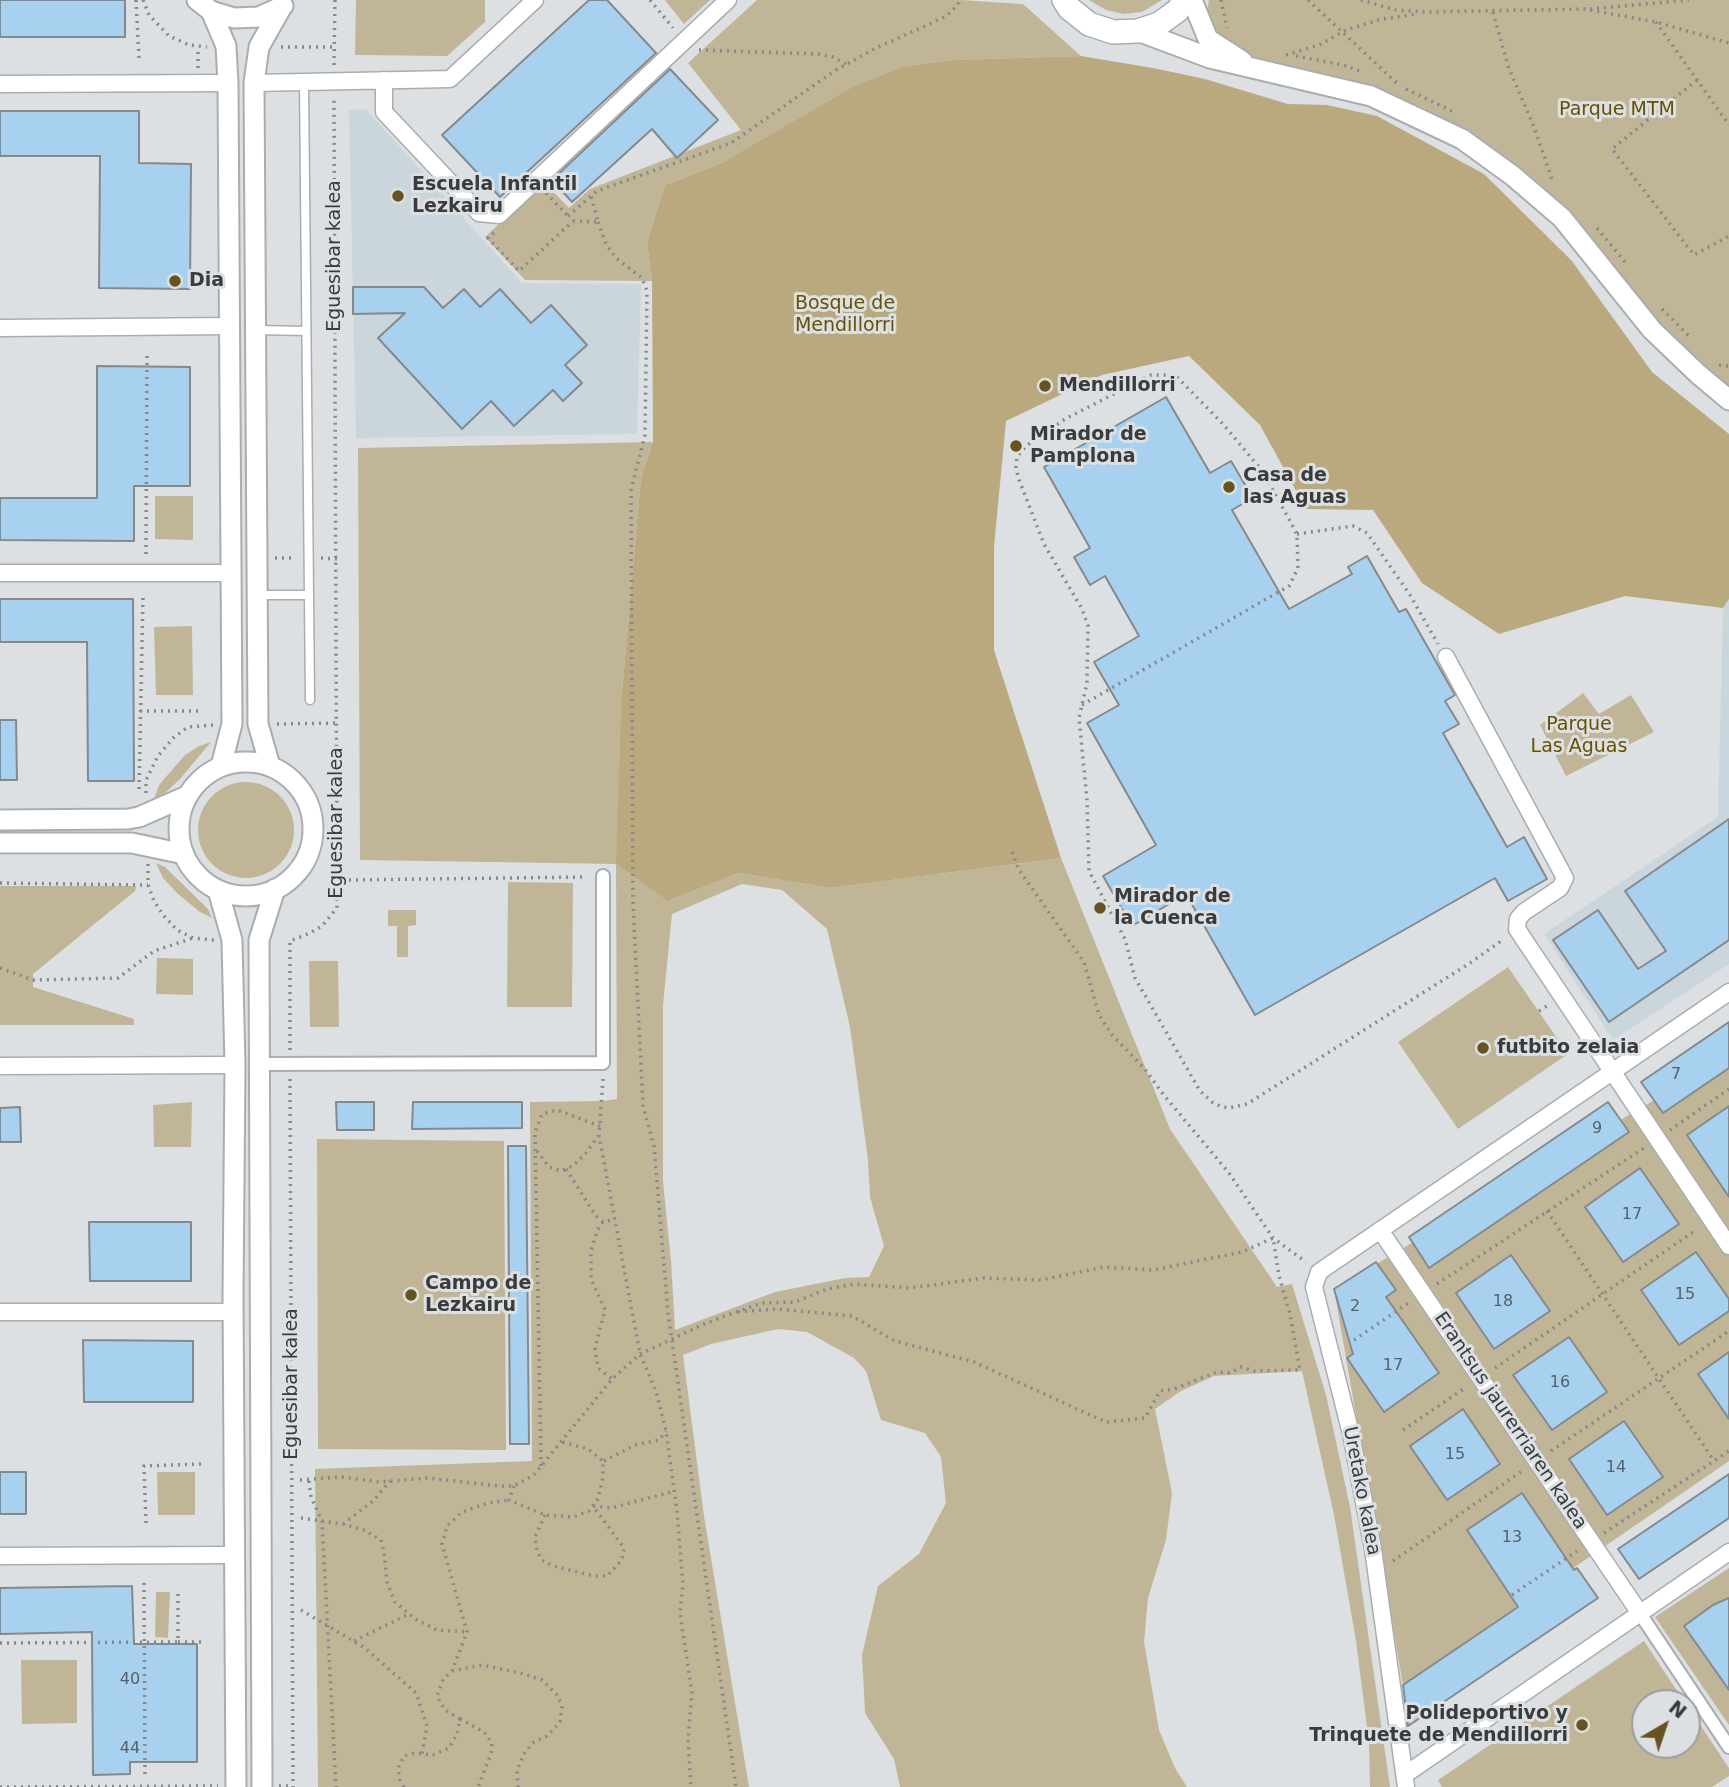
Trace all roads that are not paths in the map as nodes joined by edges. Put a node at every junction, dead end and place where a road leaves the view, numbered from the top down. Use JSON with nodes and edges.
{"nodes":[{"id":1,"x":535,"y":0,"type":"edge"},
{"id":2,"x":728,"y":0,"type":"edge"},
{"id":3,"x":1064,"y":0,"type":"edge"},
{"id":4,"x":1186,"y":0,"type":"edge"},
{"id":5,"x":1192,"y":0,"type":"edge"},
{"id":6,"x":286,"y":4,"type":"edge"},
{"id":7,"x":204,"y":5,"type":"edge"},
{"id":8,"x":1138,"y":32,"type":"junction"},
{"id":9,"x":1272,"y":74,"type":"junction"},
{"id":10,"x":384,"y":80,"type":"junction"},
{"id":11,"x":254,"y":82,"type":"junction"},
{"id":12,"x":304,"y":82,"type":"junction"},
{"id":13,"x":228,"y":83,"type":"junction"},
{"id":14,"x":0,"y":84,"type":"edge"},
{"id":15,"x":230,"y":326,"type":"junction"},
{"id":16,"x":0,"y":328,"type":"edge"},
{"id":17,"x":256,"y":330,"type":"junction"},
{"id":18,"x":306,"y":331,"type":"junction"},
{"id":19,"x":1729,"y":400,"type":"edge"},
{"id":20,"x":0,"y":573,"type":"edge"},
{"id":21,"x":232,"y":573,"type":"junction"},
{"id":22,"x":309,"y":594,"type":"junction"},
{"id":23,"x":257,"y":595,"type":"junction"},
{"id":24,"x":1446,"y":657,"type":"road end"},
{"id":25,"x":310,"y":700,"type":"dead end"},
{"id":26,"x":221,"y":766,"type":"junction"},
{"id":27,"x":270,"y":766,"type":"junction"},
{"id":28,"x":187,"y":796,"type":"junction"},
{"id":29,"x":0,"y":820,"type":"edge"},
{"id":30,"x":0,"y":843,"type":"edge"},
{"id":31,"x":184,"y":854,"type":"junction"},
{"id":32,"x":603,"y":876,"type":"road end"},
{"id":33,"x":218,"y":890,"type":"junction"},
{"id":34,"x":275,"y":890,"type":"junction"},
{"id":35,"x":1729,"y":992,"type":"edge"},
{"id":36,"x":260,"y":1064,"type":"junction"},
{"id":37,"x":236,"y":1065,"type":"junction"},
{"id":38,"x":0,"y":1066,"type":"edge"},
{"id":39,"x":1612,"y":1072,"type":"junction"},
{"id":40,"x":1380,"y":1230,"type":"junction"},
{"id":41,"x":1729,"y":1246,"type":"edge"},
{"id":42,"x":0,"y":1312,"type":"edge"},
{"id":43,"x":233,"y":1312,"type":"junction"},
{"id":44,"x":1729,"y":1552,"type":"edge"},
{"id":45,"x":235,"y":1555,"type":"junction"},
{"id":46,"x":0,"y":1556,"type":"edge"},
{"id":47,"x":1639,"y":1612,"type":"junction"},
{"id":48,"x":1729,"y":1747,"type":"edge"},
{"id":49,"x":1409,"y":1783,"type":"edge"},
{"id":50,"x":236,"y":1786,"type":"edge"},
{"id":51,"x":262,"y":1786,"type":"edge"}],
"edges":[{"from":1,"to":10,"type":"street"},
{"from":2,"to":10,"type":"street"},
{"from":3,"to":8,"type":"main road"},
{"from":4,"to":8,"type":"main road"},
{"from":5,"to":9,"type":"street"},
{"from":6,"to":7,"type":"street"},
{"from":6,"to":11,"type":"street"},
{"from":7,"to":13,"type":"street"},
{"from":8,"to":9,"type":"street"},
{"from":9,"to":19,"type":"street"},
{"from":10,"to":12,"type":"street"},
{"from":11,"to":12,"type":"street"},
{"from":11,"to":17,"type":"street"},
{"from":12,"to":18,"type":"lane"},
{"from":13,"to":14,"type":"street"},
{"from":13,"to":15,"type":"street"},
{"from":15,"to":16,"type":"street"},
{"from":15,"to":21,"type":"street"},
{"from":17,"to":18,"type":"lane"},
{"from":17,"to":23,"type":"street"},
{"from":18,"to":22,"type":"lane"},
{"from":20,"to":21,"type":"street"},
{"from":21,"to":26,"type":"street"},
{"from":22,"to":23,"type":"lane"},
{"from":22,"to":25,"type":"lane"},
{"from":23,"to":27,"type":"street"},
{"from":24,"to":39,"type":"street"},
{"from":26,"to":27,"type":"street"},
{"from":26,"to":28,"type":"street"},
{"from":27,"to":34,"type":"street"},
{"from":28,"to":29,"type":"street"},
{"from":28,"to":31,"type":"street"},
{"from":30,"to":31,"type":"street"},
{"from":31,"to":33,"type":"street"},
{"from":32,"to":36,"type":"street"},
{"from":33,"to":34,"type":"street"},
{"from":33,"to":37,"type":"street"},
{"from":34,"to":36,"type":"street","name":"Eguesibar kalea"},
{"from":35,"to":39,"type":"street"},
{"from":36,"to":51,"type":"street","name":"Eguesibar kalea"},
{"from":37,"to":38,"type":"street"},
{"from":37,"to":43,"type":"street"},
{"from":39,"to":40,"type":"street"},
{"from":39,"to":41,"type":"street"},
{"from":40,"to":47,"type":"street","name":"Erantsus jaurerriaren kalea"},
{"from":40,"to":49,"type":"street","name":"Uretako kalea"},
{"from":42,"to":43,"type":"street"},
{"from":43,"to":45,"type":"street"},
{"from":44,"to":47,"type":"street"},
{"from":45,"to":46,"type":"street"},
{"from":45,"to":50,"type":"street"},
{"from":47,"to":48,"type":"street"},
{"from":47,"to":49,"type":"street"}]}
